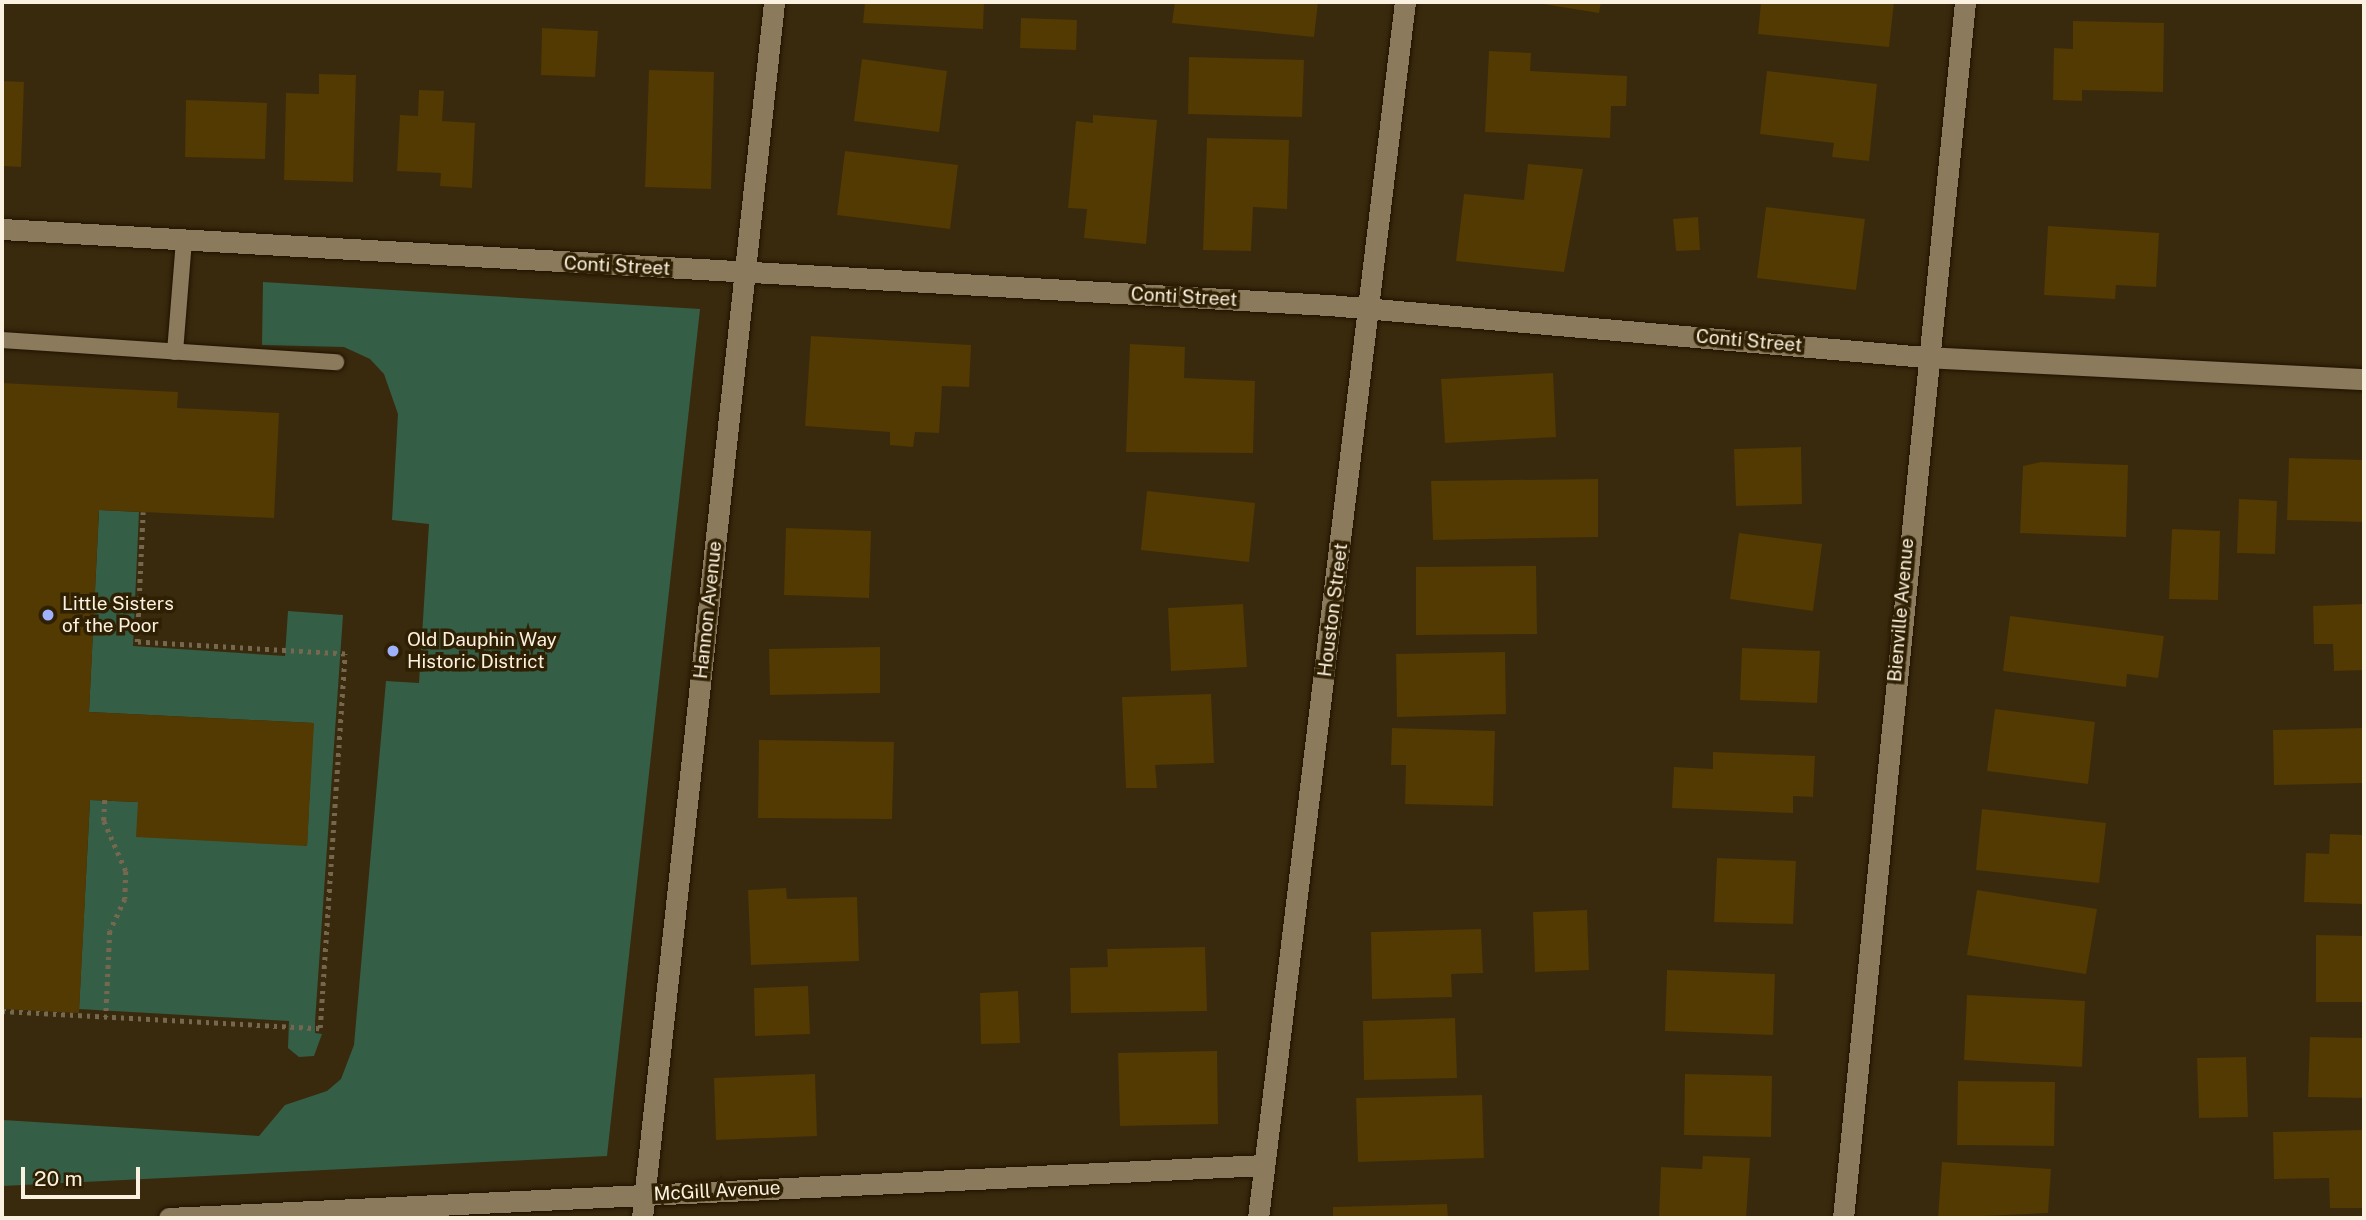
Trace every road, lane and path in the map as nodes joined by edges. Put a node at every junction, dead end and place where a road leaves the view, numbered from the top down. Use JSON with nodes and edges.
{"nodes":[{"id":1,"x":774,"y":2,"type":"edge"},
{"id":2,"x":1405,"y":2,"type":"edge"},
{"id":3,"x":1965,"y":2,"type":"edge"},
{"id":4,"x":2,"y":229,"type":"edge"},
{"id":5,"x":184,"y":240,"type":"junction"},
{"id":6,"x":745,"y":274,"type":"junction"},
{"id":7,"x":1371,"y":307,"type":"junction"},
{"id":8,"x":2,"y":340,"type":"edge"},
{"id":9,"x":175,"y":352,"type":"junction"},
{"id":10,"x":1925,"y":357,"type":"junction"},
{"id":11,"x":336,"y":362,"type":"dead end"},
{"id":12,"x":2364,"y":379,"type":"edge"},
{"id":13,"x":143,"y":512,"type":"dead end"},
{"id":14,"x":105,"y":800,"type":"dead end"},
{"id":15,"x":2,"y":1011,"type":"edge"},
{"id":16,"x":106,"y":1017,"type":"junction"},
{"id":17,"x":1264,"y":1165,"type":"junction"},
{"id":18,"x":645,"y":1195,"type":"junction"},
{"id":19,"x":169,"y":1218,"type":"edge"},
{"id":20,"x":642,"y":1218,"type":"edge"},
{"id":21,"x":1258,"y":1218,"type":"edge"},
{"id":22,"x":1843,"y":1218,"type":"edge"}],
"edges":[{"from":1,"to":6,"type":"street","name":"Hannon Avenue"},
{"from":2,"to":7,"type":"street","name":"Houston Street"},
{"from":3,"to":10,"type":"street","name":"Bienville Avenue"},
{"from":4,"to":5,"type":"street","name":"Conti Street"},
{"from":5,"to":6,"type":"street","name":"Conti Street"},
{"from":5,"to":9,"type":"lane"},
{"from":6,"to":7,"type":"street","name":"Conti Street"},
{"from":6,"to":18,"type":"street","name":"Hannon Avenue"},
{"from":7,"to":10,"type":"street","name":"Conti Street"},
{"from":7,"to":17,"type":"street","name":"Houston Street"},
{"from":8,"to":9,"type":"lane"},
{"from":9,"to":11,"type":"lane"},
{"from":10,"to":12,"type":"street","name":"Conti Street"},
{"from":10,"to":22,"type":"street","name":"Bienville Avenue"},
{"from":13,"to":16,"type":"path"},
{"from":14,"to":16,"type":"path"},
{"from":15,"to":16,"type":"path"},
{"from":17,"to":18,"type":"street","name":"McGill Avenue"},
{"from":17,"to":21,"type":"street","name":"Houston Street"},
{"from":18,"to":19,"type":"street","name":"McGill Avenue"},
{"from":18,"to":20,"type":"street","name":"Hannon Avenue"}]}
